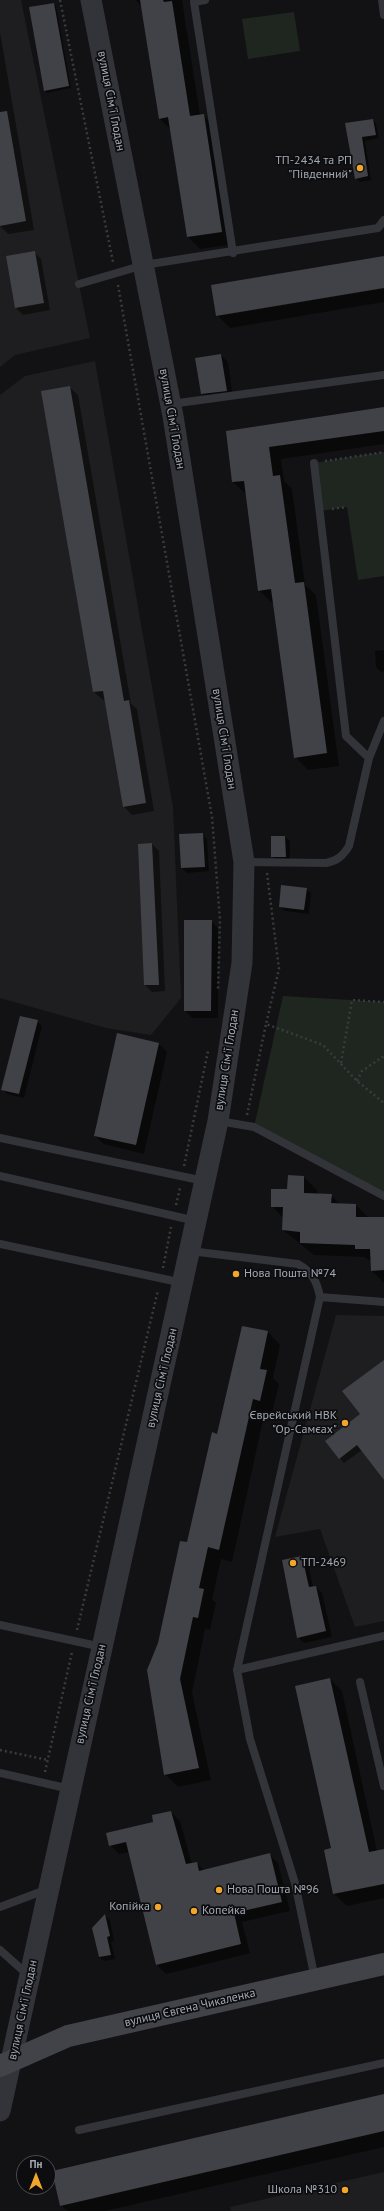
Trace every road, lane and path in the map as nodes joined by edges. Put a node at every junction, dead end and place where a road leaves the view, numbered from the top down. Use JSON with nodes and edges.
{"nodes":[{"id":1,"x":60,"y":0,"type":"edge"},
{"id":2,"x":91,"y":0,"type":"edge"},
{"id":3,"x":205,"y":0,"type":"edge"},
{"id":4,"x":382,"y":0,"type":"edge"},
{"id":5,"x":384,"y":15,"type":"edge"},
{"id":6,"x":384,"y":220,"type":"edge"},
{"id":7,"x":233,"y":252,"type":"junction"},
{"id":8,"x":144,"y":265,"type":"junction"},
{"id":9,"x":116,"y":274,"type":"junction"},
{"id":10,"x":79,"y":284,"type":"dead end"},
{"id":11,"x":384,"y":375,"type":"edge"},
{"id":12,"x":170,"y":404,"type":"junction"},
{"id":13,"x":384,"y":452,"type":"edge"},
{"id":14,"x":314,"y":463,"type":"joint"},
{"id":15,"x":347,"y":507,"type":"dead end"},
{"id":16,"x":320,"y":511,"type":"junction"},
{"id":17,"x":384,"y":720,"type":"edge"},
{"id":18,"x":369,"y":758,"type":"junction"},
{"id":19,"x":244,"y":862,"type":"junction"},
{"id":20,"x":266,"y":862,"type":"junction"},
{"id":21,"x":217,"y":994,"type":"dead end"},
{"id":22,"x":384,"y":1002,"type":"edge"},
{"id":23,"x":266,"y":1024,"type":"junction"},
{"id":24,"x":209,"y":1047,"type":"dead end"},
{"id":25,"x":384,"y":1056,"type":"edge"},
{"id":26,"x":341,"y":1064,"type":"junction"},
{"id":27,"x":357,"y":1081,"type":"junction"},
{"id":28,"x":384,"y":1103,"type":"edge"},
{"id":29,"x":218,"y":1121,"type":"junction"},
{"id":30,"x":245,"y":1125,"type":"junction"},
{"id":31,"x":0,"y":1138,"type":"edge"},
{"id":32,"x":0,"y":1176,"type":"edge"},
{"id":33,"x":182,"y":1176,"type":"junction"},
{"id":34,"x":205,"y":1181,"type":"junction"},
{"id":35,"x":384,"y":1196,"type":"edge"},
{"id":36,"x":174,"y":1216,"type":"junction"},
{"id":37,"x":196,"y":1222,"type":"junction"},
{"id":38,"x":0,"y":1244,"type":"edge"},
{"id":39,"x":190,"y":1251,"type":"junction"},
{"id":40,"x":161,"y":1278,"type":"junction"},
{"id":41,"x":183,"y":1283,"type":"junction"},
{"id":42,"x":320,"y":1297,"type":"junction"},
{"id":43,"x":384,"y":1302,"type":"edge"},
{"id":44,"x":0,"y":1625,"type":"edge"},
{"id":45,"x":384,"y":1636,"type":"edge"},
{"id":46,"x":75,"y":1641,"type":"junction"},
{"id":47,"x":102,"y":1647,"type":"junction"},
{"id":48,"x":237,"y":1670,"type":"junction"},
{"id":49,"x":360,"y":1682,"type":"dead end"},
{"id":50,"x":0,"y":1750,"type":"edge"},
{"id":51,"x":48,"y":1760,"type":"junction"},
{"id":52,"x":0,"y":1773,"type":"edge"},
{"id":53,"x":42,"y":1783,"type":"junction"},
{"id":54,"x":384,"y":1786,"type":"edge"},
{"id":55,"x":70,"y":1789,"type":"junction"},
{"id":56,"x":49,"y":1888,"type":"junction"},
{"id":57,"x":0,"y":1907,"type":"edge"},
{"id":58,"x":0,"y":1950,"type":"edge"},
{"id":59,"x":384,"y":1964,"type":"edge"},
{"id":60,"x":30,"y":1977,"type":"junction"},
{"id":61,"x":315,"y":1979,"type":"junction"},
{"id":62,"x":6,"y":2063,"type":"edge"},
{"id":63,"x":384,"y":2063,"type":"edge"},
{"id":64,"x":0,"y":2111,"type":"edge"},
{"id":65,"x":79,"y":2130,"type":"dead end"}],
"edges":[{"from":1,"to":9,"type":"path"},
{"from":2,"to":8,"type":"street","name":"вулиця Сім'ї Глодан"},
{"from":3,"to":7,"type":"lane"},
{"from":4,"to":5,"type":"lane"},
{"from":6,"to":7,"type":"lane"},
{"from":7,"to":8,"type":"lane"},
{"from":8,"to":9,"type":"lane"},
{"from":8,"to":12,"type":"street","name":"вулиця Сім'ї Глодан"},
{"from":9,"to":10,"type":"lane"},
{"from":9,"to":21,"type":"path"},
{"from":11,"to":12,"type":"lane"},
{"from":12,"to":19,"type":"street","name":"вулиця Сім'ї Глодан"},
{"from":13,"to":14,"type":"path"},
{"from":14,"to":16,"type":"lane"},
{"from":15,"to":16,"type":"path"},
{"from":16,"to":18,"type":"lane"},
{"from":17,"to":18,"type":"lane"},
{"from":18,"to":20,"type":"lane"},
{"from":19,"to":20,"type":"lane"},
{"from":19,"to":29,"type":"street","name":"вулиця Сім'ї Глодан"},
{"from":20,"to":23,"type":"path"},
{"from":22,"to":26,"type":"path"},
{"from":23,"to":26,"type":"path"},
{"from":23,"to":30,"type":"path"},
{"from":24,"to":33,"type":"path"},
{"from":25,"to":27,"type":"path"},
{"from":26,"to":27,"type":"path"},
{"from":27,"to":28,"type":"path"},
{"from":29,"to":30,"type":"lane"},
{"from":29,"to":34,"type":"street","name":"вулиця Сім'ї Глодан"},
{"from":30,"to":35,"type":"lane"},
{"from":31,"to":33,"type":"lane"},
{"from":32,"to":36,"type":"lane"},
{"from":33,"to":34,"type":"lane"},
{"from":33,"to":36,"type":"path"},
{"from":34,"to":37,"type":"street","name":"вулиця Сім'ї Глодан"},
{"from":36,"to":37,"type":"lane"},
{"from":36,"to":40,"type":"path"},
{"from":37,"to":39,"type":"street","name":"вулиця Сім'ї Глодан"},
{"from":38,"to":40,"type":"lane"},
{"from":39,"to":41,"type":"street","name":"вулиця Сім'ї Глодан"},
{"from":39,"to":42,"type":"lane"},
{"from":40,"to":41,"type":"lane"},
{"from":40,"to":46,"type":"path"},
{"from":41,"to":47,"type":"street","name":"вулиця Сім'ї Глодан"},
{"from":42,"to":43,"type":"lane"},
{"from":42,"to":48,"type":"lane"},
{"from":44,"to":46,"type":"lane"},
{"from":45,"to":48,"type":"lane"},
{"from":46,"to":47,"type":"lane"},
{"from":46,"to":51,"type":"path"},
{"from":47,"to":55,"type":"street","name":"вулиця Сім'ї Глодан"},
{"from":48,"to":61,"type":"lane"},
{"from":49,"to":54,"type":"lane"},
{"from":50,"to":51,"type":"path"},
{"from":51,"to":53,"type":"path"},
{"from":52,"to":53,"type":"lane"},
{"from":53,"to":55,"type":"lane"},
{"from":55,"to":56,"type":"street","name":"вулиця Сім'ї Глодан"},
{"from":56,"to":57,"type":"lane"},
{"from":56,"to":60,"type":"street","name":"вулиця Сім'ї Глодан"},
{"from":58,"to":60,"type":"lane"},
{"from":59,"to":61,"type":"main road","name":"вулиця Євгена Чикаленка"},
{"from":60,"to":62,"type":"street","name":"вулиця Сім'ї Глодан"},
{"from":61,"to":62,"type":"main road","name":"вулиця Євгена Чикаленка"},
{"from":62,"to":64,"type":"street","name":"вулиця Сім'ї Глодан"},
{"from":63,"to":65,"type":"lane"}]}
